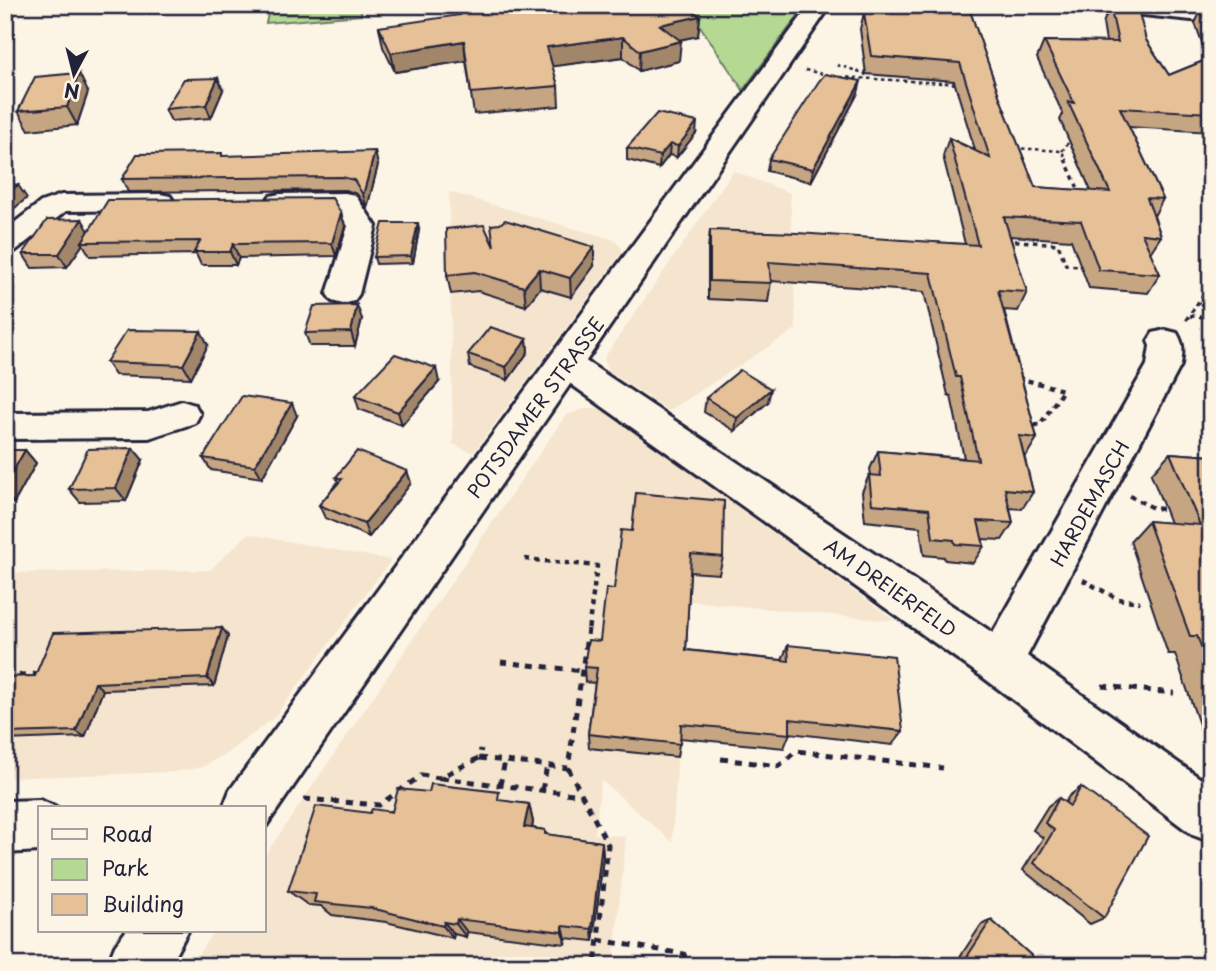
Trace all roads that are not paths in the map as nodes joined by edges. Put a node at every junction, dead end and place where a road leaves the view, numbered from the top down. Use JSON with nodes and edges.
{"nodes":[{"id":1,"x":821,"y":5,"type":"edge"},
{"id":2,"x":1104,"y":5,"type":"edge"},
{"id":3,"x":1211,"y":16,"type":"edge"},
{"id":4,"x":181,"y":202,"type":"edge"},
{"id":5,"x":249,"y":202,"type":"edge"},
{"id":6,"x":5,"y":245,"type":"edge"},
{"id":7,"x":344,"y":294,"type":"dead end"},
{"id":8,"x":1173,"y":334,"type":"road end"},
{"id":9,"x":566,"y":364,"type":"junction"},
{"id":10,"x":182,"y":414,"type":"dead end"},
{"id":11,"x":5,"y":426,"type":"edge"},
{"id":12,"x":1000,"y":663,"type":"junction"},
{"id":13,"x":258,"y":795,"type":"edge"},
{"id":14,"x":1211,"y":817,"type":"edge"},
{"id":15,"x":38,"y":826,"type":"edge"},
{"id":16,"x":5,"y":827,"type":"edge"},
{"id":17,"x":159,"y":932,"type":"edge"},
{"id":18,"x":135,"y":966,"type":"edge"}],
"edges":[{"from":1,"to":9,"type":"street","name":"POTSDAMER STRASSE"},
{"from":2,"to":3,"type":"street"},
{"from":4,"to":6,"type":"street"},
{"from":5,"to":7,"type":"street"},
{"from":8,"to":12,"type":"street","name":"HARDEMASCH"},
{"from":9,"to":12,"type":"street","name":"AM DREIERFELD"},
{"from":9,"to":13,"type":"street","name":"POTSDAMER STRASSE"},
{"from":10,"to":11,"type":"street"},
{"from":12,"to":14,"type":"street","name":"AM DREIERFELD"},
{"from":15,"to":16,"type":"street"},
{"from":17,"to":18,"type":"street"}]}
